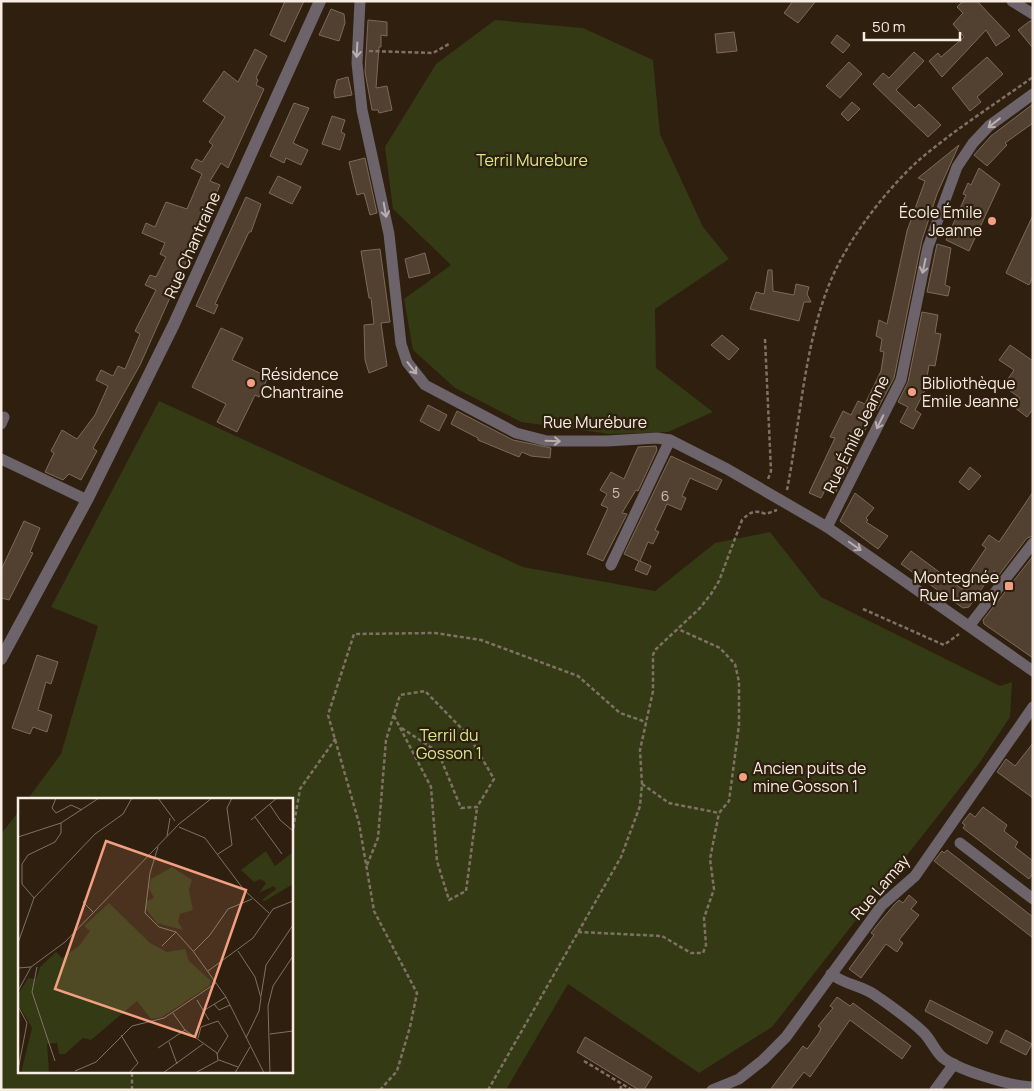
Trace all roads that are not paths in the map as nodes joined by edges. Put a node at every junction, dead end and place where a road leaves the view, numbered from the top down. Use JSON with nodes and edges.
{"nodes":[{"id":1,"x":320,"y":1,"type":"edge"},
{"id":2,"x":360,"y":1,"type":"edge"},
{"id":3,"x":1012,"y":1,"type":"edge"},
{"id":4,"x":1033,"y":14,"type":"edge"},
{"id":5,"x":1033,"y":94,"type":"edge"},
{"id":6,"x":670,"y":440,"type":"junction"},
{"id":7,"x":1,"y":459,"type":"edge"},
{"id":8,"x":87,"y":500,"type":"junction"},
{"id":9,"x":827,"y":527,"type":"junction"},
{"id":10,"x":1033,"y":543,"type":"edge"},
{"id":11,"x":611,"y":566,"type":"dead end"},
{"id":12,"x":965,"y":629,"type":"junction"},
{"id":13,"x":1,"y":659,"type":"edge"},
{"id":14,"x":1033,"y":671,"type":"edge"},
{"id":15,"x":1033,"y":707,"type":"edge"},
{"id":16,"x":960,"y":843,"type":"dead end"},
{"id":17,"x":1031,"y":895,"type":"edge"},
{"id":18,"x":831,"y":974,"type":"junction"},
{"id":19,"x":954,"y":1064,"type":"junction"},
{"id":20,"x":1033,"y":1088,"type":"edge"},
{"id":21,"x":712,"y":1090,"type":"edge"},
{"id":22,"x":935,"y":1090,"type":"edge"}],
"edges":[{"from":1,"to":8,"type":"street","name":"Rue Chantraine"},
{"from":2,"to":6,"type":"street","name":"Rue Murébure","one_way":true},
{"from":3,"to":4,"type":"street"},
{"from":5,"to":9,"type":"street","name":"Rue Émile Jeanne","one_way":true},
{"from":6,"to":9,"type":"street","name":"Rue Murébure"},
{"from":6,"to":11,"type":"street"},
{"from":7,"to":8,"type":"street"},
{"from":8,"to":13,"type":"street","name":"Rue Chantraine"},
{"from":9,"to":12,"type":"street","name":"Rue Murébure","one_way":true},
{"from":10,"to":12,"type":"street"},
{"from":12,"to":14,"type":"street","name":"Rue Murébure"},
{"from":15,"to":18,"type":"street","name":"Rue Lamay"},
{"from":16,"to":17,"type":"street"},
{"from":18,"to":19,"type":"street"},
{"from":18,"to":21,"type":"street","name":"Rue Lamay"},
{"from":19,"to":20,"type":"street"},
{"from":19,"to":22,"type":"street"}]}
